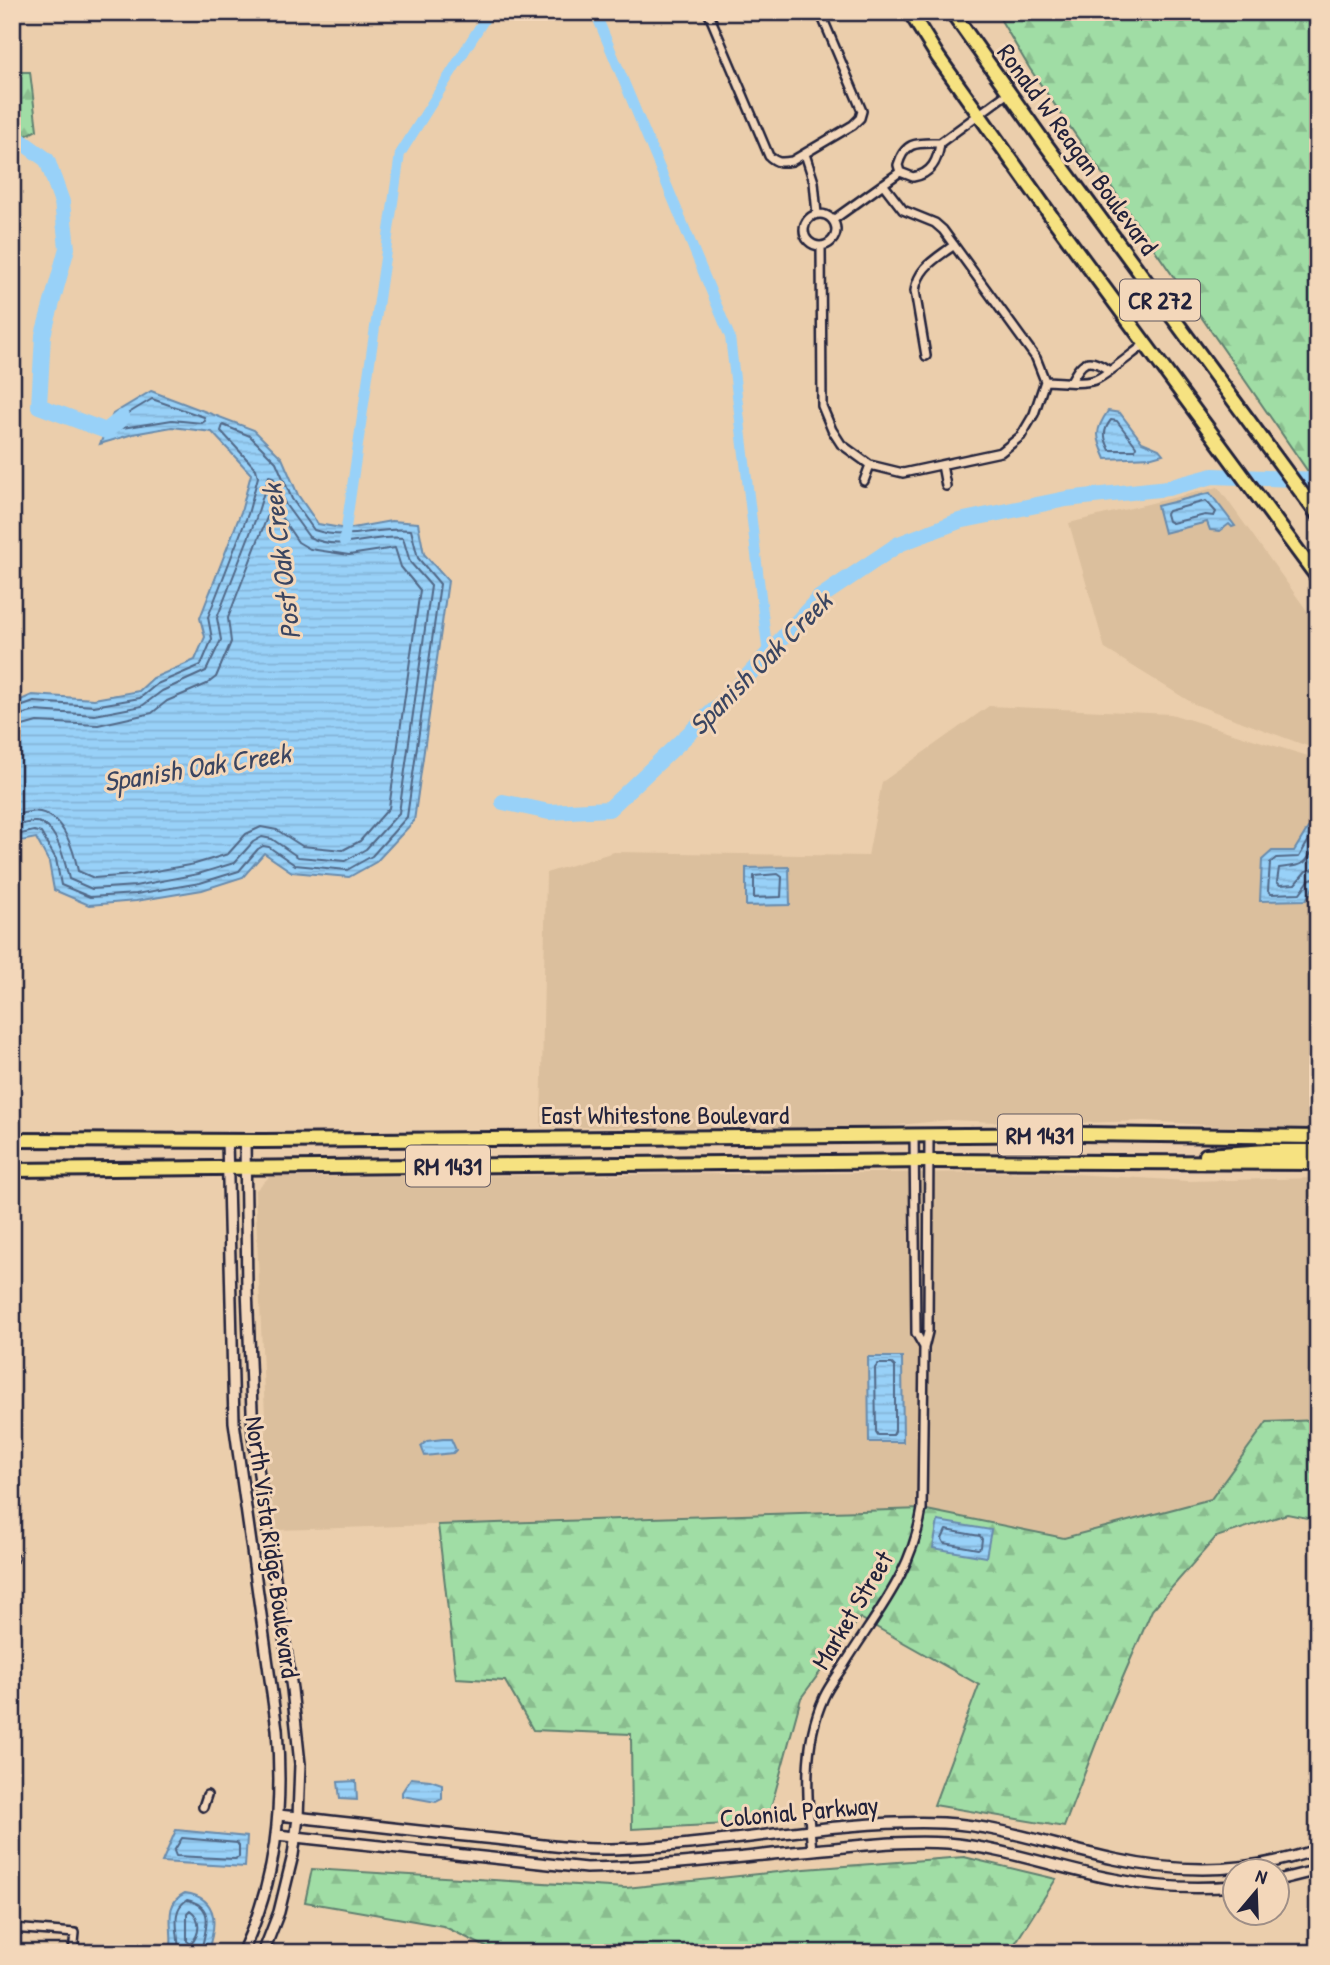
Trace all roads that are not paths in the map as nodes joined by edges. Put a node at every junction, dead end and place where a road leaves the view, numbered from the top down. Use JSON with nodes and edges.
{"nodes":[{"id":1,"x":708,"y":12,"type":"edge"},
{"id":2,"x":820,"y":12,"type":"edge"},
{"id":3,"x":910,"y":12,"type":"edge"},
{"id":4,"x":952,"y":12,"type":"edge"},
{"id":5,"x":1008,"y":93,"type":"junction"},
{"id":6,"x":978,"y":115,"type":"junction"},
{"id":7,"x":940,"y":143,"type":"junction"},
{"id":8,"x":805,"y":154,"type":"junction"},
{"id":9,"x":900,"y":172,"type":"junction"},
{"id":10,"x":883,"y":184,"type":"junction"},
{"id":11,"x":817,"y":214,"type":"junction"},
{"id":12,"x":833,"y":220,"type":"junction"},
{"id":13,"x":954,"y":245,"type":"junction"},
{"id":14,"x":821,"y":246,"type":"junction"},
{"id":15,"x":1144,"y":345,"type":"junction"},
{"id":16,"x":926,"y":356,"type":"dead end"},
{"id":17,"x":1108,"y":370,"type":"junction"},
{"id":18,"x":1045,"y":381,"type":"junction"},
{"id":19,"x":1071,"y":381,"type":"junction"},
{"id":20,"x":870,"y":465,"type":"junction"},
{"id":21,"x":942,"y":465,"type":"junction"},
{"id":22,"x":863,"y":481,"type":"dead end"},
{"id":23,"x":947,"y":486,"type":"dead end"},
{"id":24,"x":1318,"y":515,"type":"edge"},
{"id":25,"x":1318,"y":579,"type":"edge"},
{"id":26,"x":914,"y":1135,"type":"junction"},
{"id":27,"x":929,"y":1136,"type":"junction"},
{"id":28,"x":1318,"y":1137,"type":"edge"},
{"id":29,"x":12,"y":1140,"type":"edge"},
{"id":30,"x":227,"y":1141,"type":"junction"},
{"id":31,"x":245,"y":1141,"type":"junction"},
{"id":32,"x":1318,"y":1151,"type":"edge"},
{"id":33,"x":913,"y":1161,"type":"junction"},
{"id":34,"x":929,"y":1161,"type":"junction"},
{"id":35,"x":1095,"y":1162,"type":"junction"},
{"id":36,"x":1318,"y":1163,"type":"edge"},
{"id":37,"x":245,"y":1168,"type":"junction"},
{"id":38,"x":228,"y":1169,"type":"junction"},
{"id":39,"x":12,"y":1170,"type":"edge"},
{"id":40,"x":924,"y":1348,"type":"junction"},
{"id":41,"x":207,"y":1795,"type":"dead end"},
{"id":42,"x":203,"y":1807,"type":"dead end"},
{"id":43,"x":279,"y":1815,"type":"junction"},
{"id":44,"x":299,"y":1818,"type":"junction"},
{"id":45,"x":810,"y":1831,"type":"junction"},
{"id":46,"x":277,"y":1835,"type":"junction"},
{"id":47,"x":296,"y":1837,"type":"junction"},
{"id":48,"x":1318,"y":1849,"type":"edge"},
{"id":49,"x":812,"y":1850,"type":"junction"},
{"id":50,"x":1219,"y":1869,"type":"junction"},
{"id":51,"x":1318,"y":1870,"type":"edge"},
{"id":52,"x":1292,"y":1876,"type":"edge"},
{"id":53,"x":1222,"y":1887,"type":"joint"},
{"id":54,"x":12,"y":1928,"type":"edge"},
{"id":55,"x":73,"y":1953,"type":"edge"},
{"id":56,"x":242,"y":1953,"type":"edge"},
{"id":57,"x":263,"y":1953,"type":"edge"}],
"edges":[{"from":1,"to":8,"type":"street"},
{"from":2,"to":8,"type":"street"},
{"from":3,"to":6,"type":"main road"},
{"from":4,"to":5,"type":"main road","name":"Ronald W Reagan Boulevard"},
{"from":5,"to":6,"type":"street"},
{"from":5,"to":24,"type":"main road","name":"Ronald W Reagan Boulevard","number":"CR 272"},
{"from":6,"to":7,"type":"street"},
{"from":6,"to":15,"type":"main road"},
{"from":7,"to":9,"type":"street"},
{"from":7,"to":9,"type":"street"},
{"from":8,"to":11,"type":"street"},
{"from":9,"to":10,"type":"street"},
{"from":10,"to":12,"type":"street"},
{"from":10,"to":13,"type":"street"},
{"from":11,"to":12,"type":"street"},
{"from":11,"to":14,"type":"street"},
{"from":12,"to":14,"type":"street"},
{"from":13,"to":16,"type":"street"},
{"from":13,"to":18,"type":"street"},
{"from":14,"to":20,"type":"street"},
{"from":15,"to":17,"type":"street"},
{"from":15,"to":25,"type":"main road"},
{"from":17,"to":19,"type":"street"},
{"from":17,"to":19,"type":"street"},
{"from":18,"to":19,"type":"street"},
{"from":18,"to":21,"type":"street"},
{"from":20,"to":21,"type":"street"},
{"from":20,"to":22,"type":"street"},
{"from":21,"to":23,"type":"street"},
{"from":26,"to":27,"type":"main road","name":"East Whitestone Boulevard","number":"RM 1431"},
{"from":26,"to":31,"type":"main road","name":"East Whitestone Boulevard","number":"RM 1431"},
{"from":26,"to":33,"type":"street","name":"Market Street"},
{"from":27,"to":28,"type":"main road","name":"East Whitestone Boulevard","number":"RM 1431"},
{"from":27,"to":34,"type":"street","name":"Market Street"},
{"from":29,"to":30,"type":"main road","name":"East Whitestone Boulevard","number":"RM 1431"},
{"from":30,"to":31,"type":"main road","name":"East Whitestone Boulevard","number":"RM 1431"},
{"from":30,"to":38,"type":"street","name":"North Vista Ridge Boulevard"},
{"from":31,"to":37,"type":"street","name":"North Vista Ridge Boulevard"},
{"from":32,"to":35,"type":"main road"},
{"from":33,"to":34,"type":"main road","name":"East Whitestone Boulevard","number":"RM 1431"},
{"from":33,"to":37,"type":"main road","name":"East Whitestone Boulevard","number":"RM 1431"},
{"from":33,"to":40,"type":"street","name":"Market Street"},
{"from":34,"to":35,"type":"main road","name":"East Whitestone Boulevard","number":"RM 1431"},
{"from":34,"to":40,"type":"street","name":"Market Street"},
{"from":35,"to":36,"type":"main road","name":"East Whitestone Boulevard","number":"RM 1431"},
{"from":37,"to":38,"type":"main road","name":"East Whitestone Boulevard","number":"RM 1431"},
{"from":37,"to":44,"type":"street","name":"North Vista Ridge Boulevard"},
{"from":38,"to":39,"type":"main road","name":"East Whitestone Boulevard","number":"RM 1431"},
{"from":38,"to":43,"type":"street","name":"North Vista Ridge Boulevard"},
{"from":40,"to":45,"type":"street","name":"Market Street"},
{"from":41,"to":42,"type":"street"},
{"from":43,"to":44,"type":"street","name":"Colonial Parkway"},
{"from":43,"to":46,"type":"street","name":"North Vista Ridge Boulevard"},
{"from":44,"to":45,"type":"street","name":"Colonial Parkway"},
{"from":44,"to":47,"type":"street","name":"North Vista Ridge Boulevard"},
{"from":45,"to":49,"type":"street","name":"Market Street"},
{"from":45,"to":50,"type":"street","name":"Colonial Parkway"},
{"from":46,"to":47,"type":"street","name":"Colonial Parkway"},
{"from":46,"to":56,"type":"street","name":"North Vista Ridge Boulevard"},
{"from":47,"to":49,"type":"street","name":"Colonial Parkway"},
{"from":47,"to":57,"type":"street","name":"North Vista Ridge Boulevard"},
{"from":48,"to":50,"type":"street","name":"Colonial Parkway"},
{"from":49,"to":53,"type":"street","name":"Colonial Parkway"},
{"from":50,"to":53,"type":"street"},
{"from":51,"to":52,"type":"street"},
{"from":54,"to":55,"type":"street"}]}
